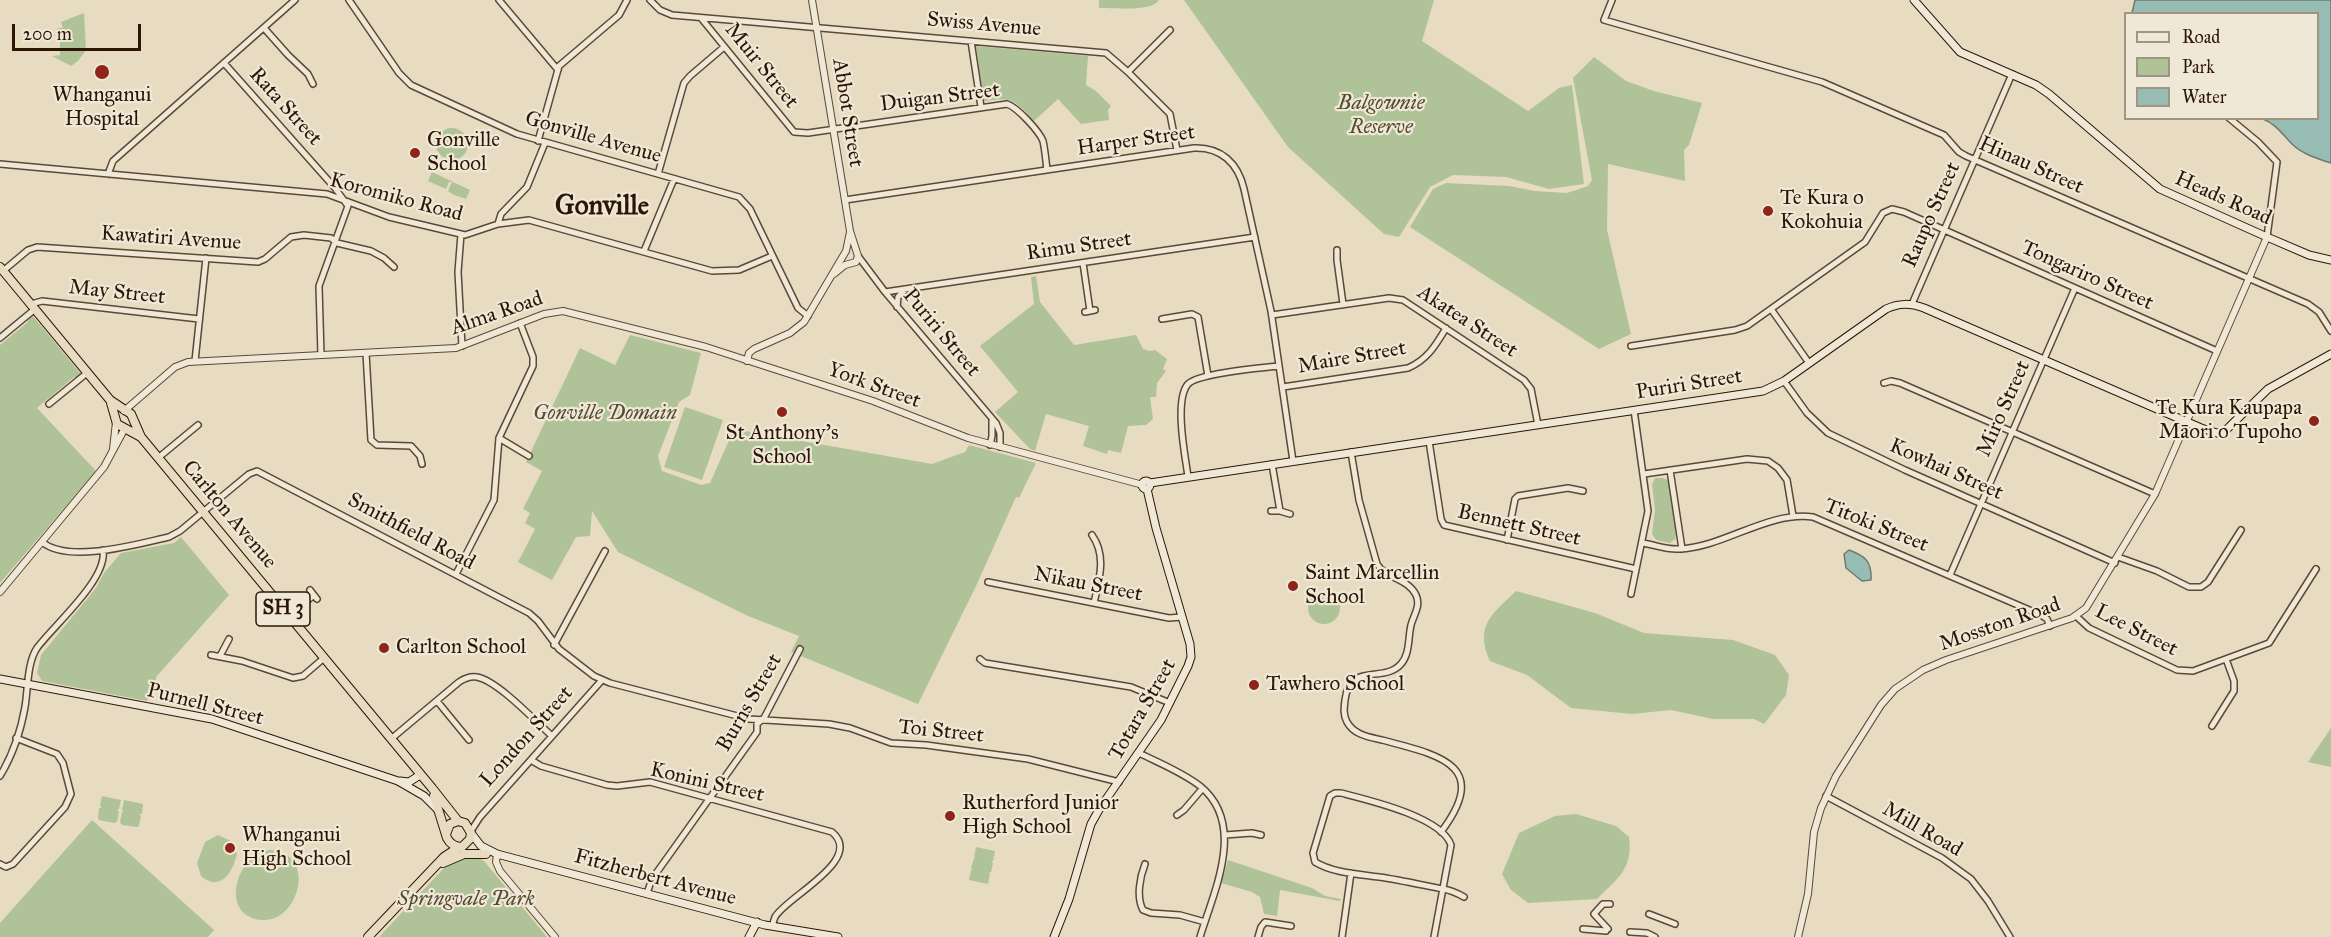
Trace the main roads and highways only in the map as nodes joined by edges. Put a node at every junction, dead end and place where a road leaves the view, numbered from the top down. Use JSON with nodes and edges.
{"nodes":[{"id":1,"x":1914,"y":0,"type":"edge"},
{"id":2,"x":2331,"y":261,"type":"edge"},
{"id":3,"x":2,"y":269,"type":"edge"},
{"id":4,"x":2331,"y":354,"type":"edge"},
{"id":5,"x":110,"y":400,"type":"junction"},
{"id":6,"x":124,"y":411,"type":"junction"},
{"id":7,"x":133,"y":418,"type":"junction"},
{"id":8,"x":116,"y":419,"type":"junction"},
{"id":9,"x":126,"y":428,"type":"junction"},
{"id":10,"x":141,"y":437,"type":"junction"},
{"id":11,"x":1147,"y":486,"type":"joint"},
{"id":12,"x":0,"y":679,"type":"edge"},
{"id":13,"x":420,"y":775,"type":"junction"},
{"id":14,"x":398,"y":781,"type":"junction"},
{"id":15,"x":427,"y":783,"type":"junction"},
{"id":16,"x":440,"y":813,"type":"junction"},
{"id":17,"x":460,"y":822,"type":"junction"},
{"id":18,"x":471,"y":832,"type":"junction"},
{"id":19,"x":446,"y":836,"type":"junction"},
{"id":20,"x":460,"y":847,"type":"junction"},
{"id":21,"x":486,"y":854,"type":"junction"},
{"id":22,"x":497,"y":854,"type":"junction"},
{"id":23,"x":433,"y":870,"type":"junction"},
{"id":24,"x":757,"y":922,"type":"junction"},
{"id":25,"x":368,"y":937,"type":"edge"},
{"id":26,"x":749,"y":937,"type":"edge"},
{"id":27,"x":838,"y":937,"type":"edge"},
{"id":28,"x":1054,"y":937,"type":"edge"}],
"edges":[{"from":1,"to":2,"type":"main road","name":"Heads Road"},
{"from":3,"to":5,"type":"highway"},
{"from":4,"to":11,"type":"main road","name":"Puriri Street"},
{"from":5,"to":6,"type":"highway"},
{"from":5,"to":8,"type":"highway"},
{"from":6,"to":7,"type":"highway"},
{"from":6,"to":8,"type":"highway"},
{"from":7,"to":9,"type":"highway"},
{"from":7,"to":10,"type":"highway","name":"Carlton Avenue","number":"SH 3"},
{"from":8,"to":9,"type":"highway","number":"SH 3"},
{"from":9,"to":10,"type":"highway","name":"Carlton Avenue","number":"SH 3"},
{"from":10,"to":13,"type":"highway","name":"Carlton Avenue","number":"SH 3"},
{"from":11,"to":28,"type":"main road","name":"Totara Street"},
{"from":12,"to":14,"type":"main road","name":"Purnell Street"},
{"from":13,"to":14,"type":"main road"},
{"from":13,"to":15,"type":"highway","name":"Carlton Avenue","number":"SH 3"},
{"from":14,"to":16,"type":"main road","name":"Purnell Street"},
{"from":15,"to":16,"type":"highway","name":"Carlton Avenue","number":"SH 3"},
{"from":15,"to":17,"type":"highway","name":"Carlton Avenue","number":"SH 3"},
{"from":16,"to":19,"type":"highway","name":"Carlton Avenue","number":"SH 3"},
{"from":17,"to":18,"type":"highway","number":"SH 3"},
{"from":17,"to":19,"type":"highway"},
{"from":18,"to":20,"type":"highway"},
{"from":18,"to":22,"type":"main road","name":"Fitzherbert Avenue"},
{"from":19,"to":20,"type":"highway"},
{"from":19,"to":23,"type":"highway"},
{"from":20,"to":21,"type":"main road"},
{"from":20,"to":23,"type":"highway"},
{"from":21,"to":22,"type":"main road"},
{"from":21,"to":23,"type":"highway"},
{"from":22,"to":24,"type":"main road","name":"Fitzherbert Avenue"},
{"from":23,"to":25,"type":"highway"},
{"from":24,"to":26,"type":"main road"},
{"from":24,"to":27,"type":"main road","name":"Fitzherbert Avenue"}]}
